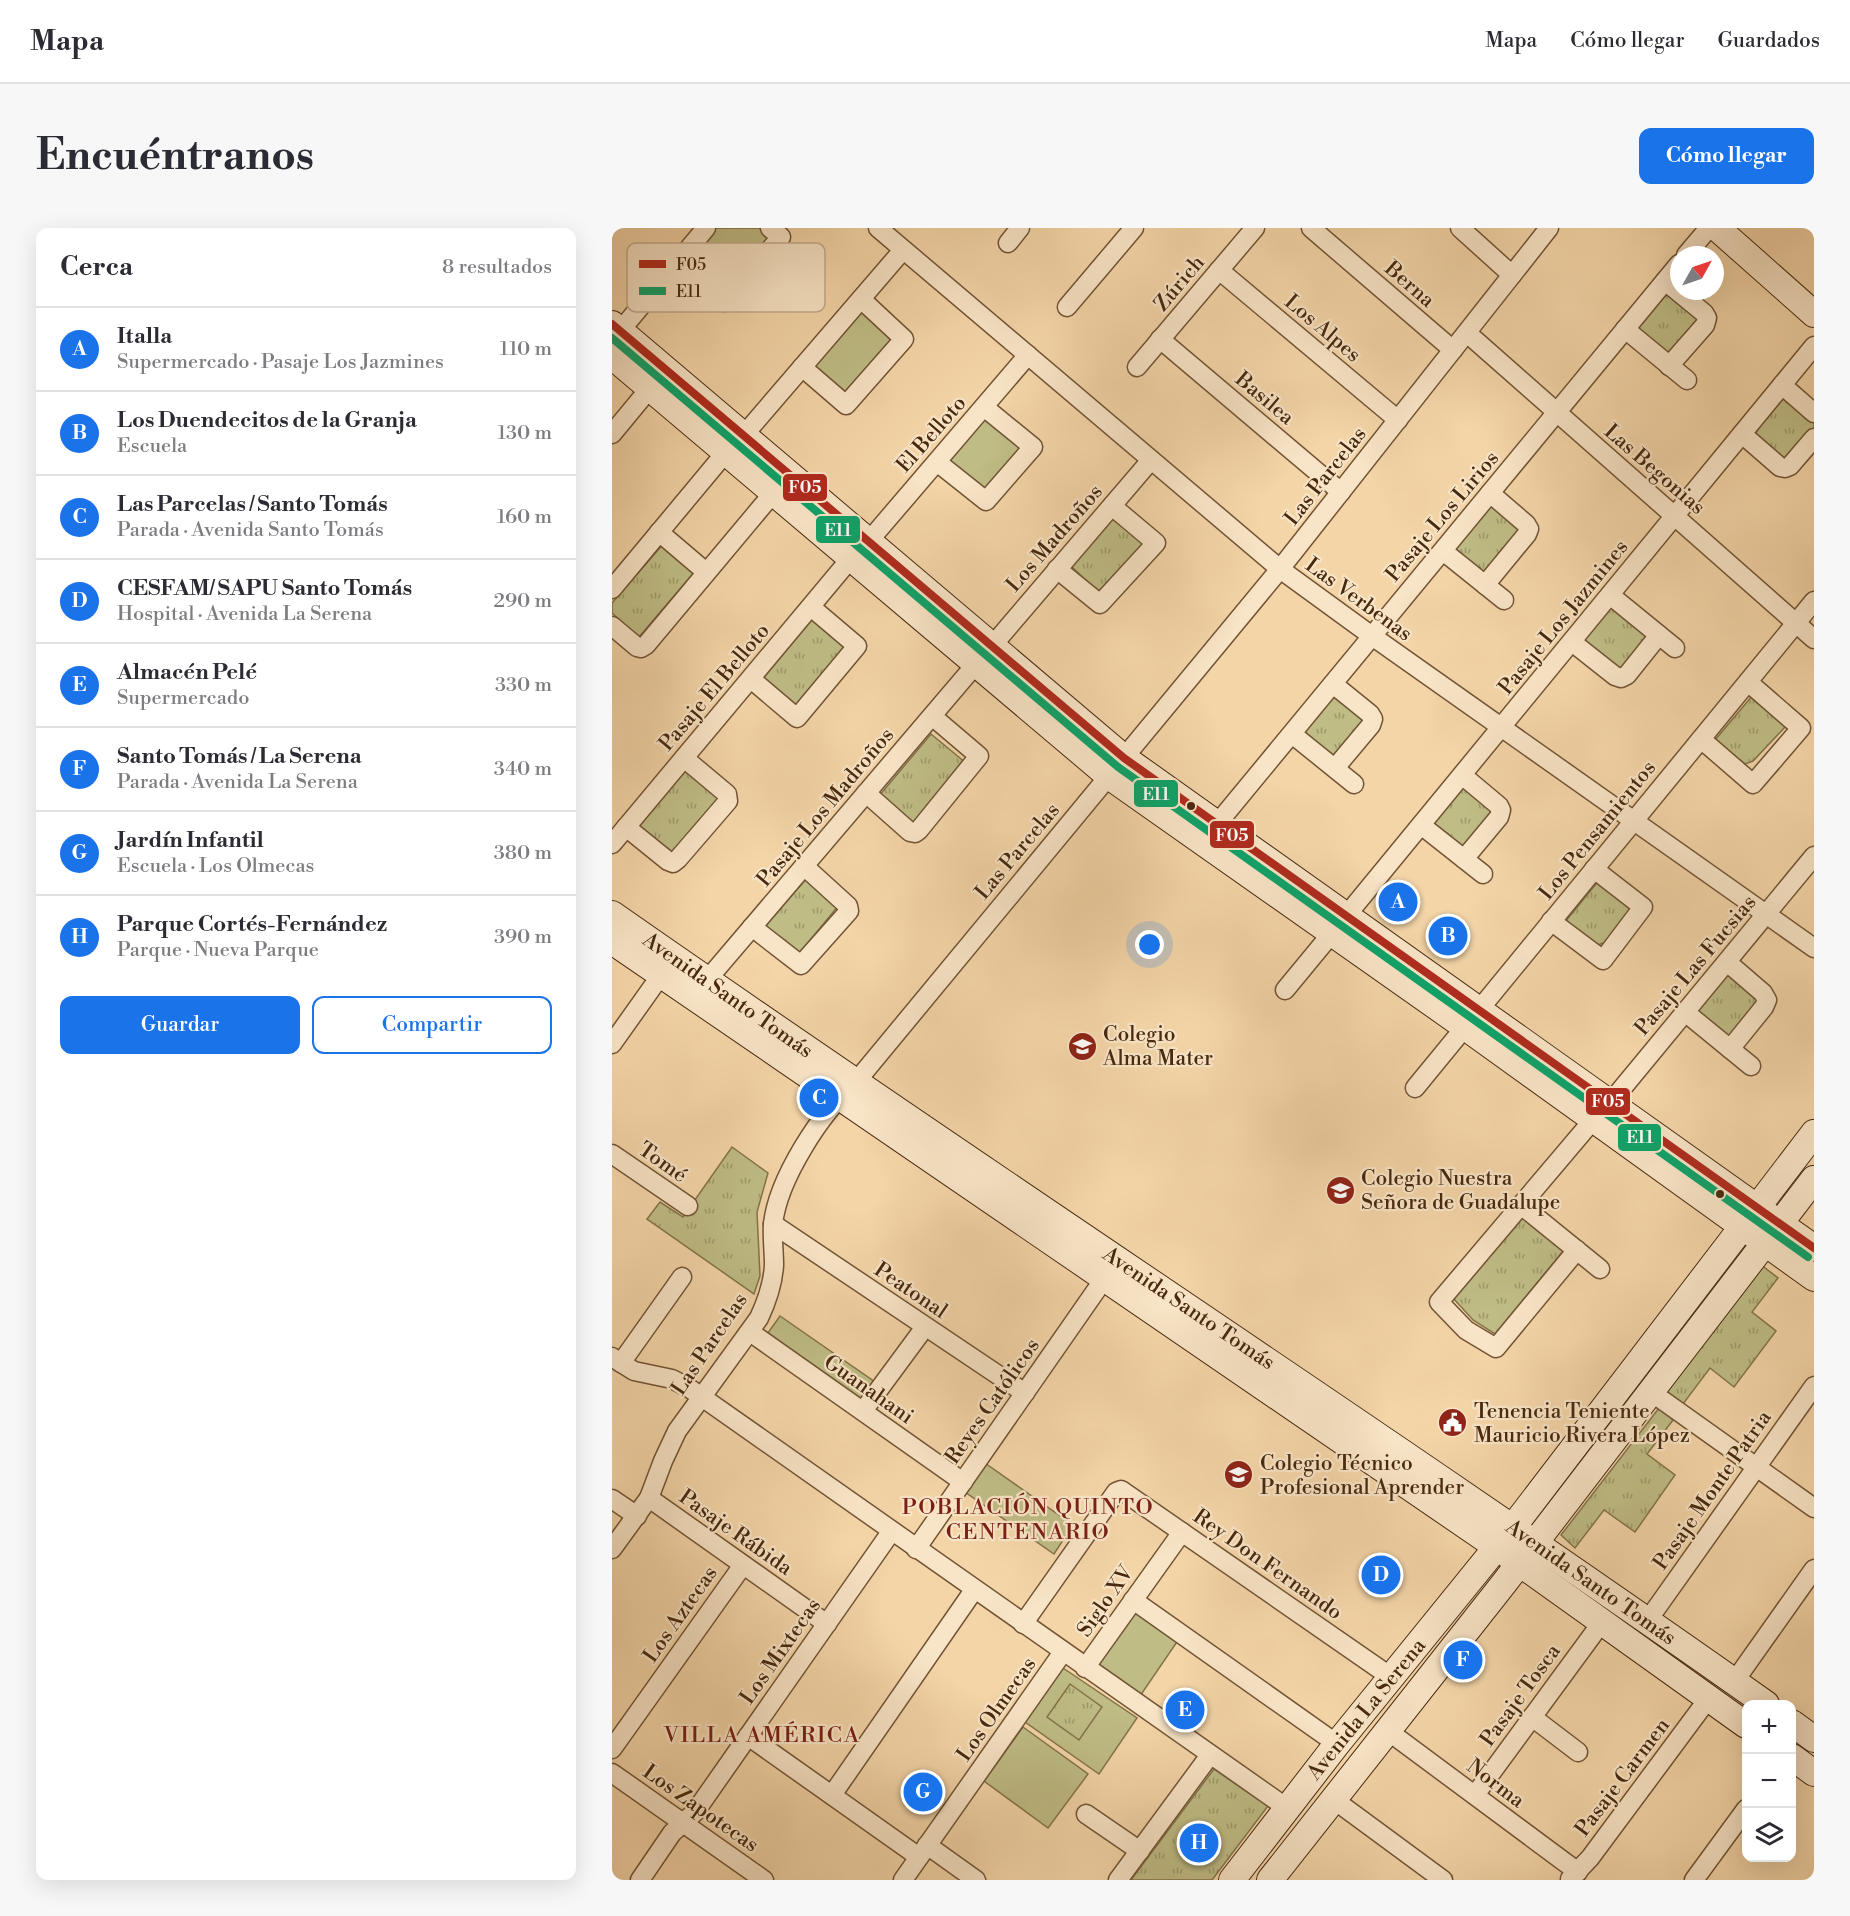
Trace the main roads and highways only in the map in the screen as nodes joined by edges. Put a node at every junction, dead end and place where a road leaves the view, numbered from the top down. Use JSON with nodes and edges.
{"nodes":[{"id":1,"x":1722,"y":230,"type":"edge"},
{"id":2,"x":1814,"y":314,"type":"edge"},
{"id":3,"x":616,"y":328,"type":"edge"},
{"id":4,"x":612,"y":356,"type":"edge"},
{"id":5,"x":735,"y":444,"type":"junction"},
{"id":6,"x":860,"y":550,"type":"junction"},
{"id":7,"x":1116,"y":767,"type":"junction"},
{"id":8,"x":612,"y":914,"type":"edge"},
{"id":9,"x":1339,"y":925,"type":"junction"},
{"id":10,"x":612,"y":941,"type":"edge"},
{"id":11,"x":846,"y":1090,"type":"junction"},
{"id":12,"x":1814,"y":1132,"type":"edge"},
{"id":13,"x":1814,"y":1179,"type":"edge"},
{"id":14,"x":1750,"y":1217,"type":"junction"},
{"id":15,"x":1773,"y":1234,"type":"junction"},
{"id":16,"x":1814,"y":1248,"type":"edge"},
{"id":17,"x":1814,"y":1278,"type":"edge"},
{"id":18,"x":1504,"y":1538,"type":"junction"},
{"id":19,"x":1526,"y":1554,"type":"junction"},
{"id":20,"x":1760,"y":1700,"type":"edge"},
{"id":21,"x":1742,"y":1722,"type":"edge"},
{"id":22,"x":1796,"y":1726,"type":"edge"},
{"id":23,"x":1814,"y":1739,"type":"edge"},
{"id":24,"x":1796,"y":1760,"type":"edge"},
{"id":25,"x":1814,"y":1773,"type":"edge"},
{"id":26,"x":1280,"y":1877,"type":"edge"},
{"id":27,"x":1232,"y":1880,"type":"edge"}],
"edges":[{"from":1,"to":2,"type":"main road"},
{"from":3,"to":5,"type":"main road"},
{"from":4,"to":5,"type":"main road"},
{"from":5,"to":6,"type":"main road"},
{"from":5,"to":6,"type":"main road"},
{"from":6,"to":7,"type":"main road"},
{"from":7,"to":9,"type":"main road"},
{"from":7,"to":9,"type":"main road"},
{"from":8,"to":11,"type":"main road","name":"Avenida Santo Tomás"},
{"from":9,"to":14,"type":"main road"},
{"from":10,"to":11,"type":"main road","name":"Avenida Santo Tomás"},
{"from":11,"to":18,"type":"main road","name":"Avenida Santo Tomás"},
{"from":11,"to":18,"type":"main road","name":"Avenida Santo Tomás"},
{"from":12,"to":14,"type":"main road","name":"Avenida La Serena"},
{"from":13,"to":15,"type":"main road","name":"Avenida La Serena"},
{"from":14,"to":15,"type":"main road"},
{"from":14,"to":18,"type":"main road","name":"Avenida La Serena"},
{"from":15,"to":16,"type":"main road"},
{"from":15,"to":17,"type":"main road"},
{"from":15,"to":19,"type":"main road","name":"Avenida La Serena"},
{"from":18,"to":19,"type":"main road","name":"Avenida Santo Tomás"},
{"from":18,"to":27,"type":"main road","name":"Avenida La Serena"},
{"from":19,"to":20,"type":"main road","name":"Avenida Santo Tomás"},
{"from":19,"to":21,"type":"main road","name":"Avenida Santo Tomás"},
{"from":19,"to":26,"type":"main road","name":"Avenida La Serena"},
{"from":22,"to":23,"type":"main road"},
{"from":24,"to":25,"type":"main road"}]}
